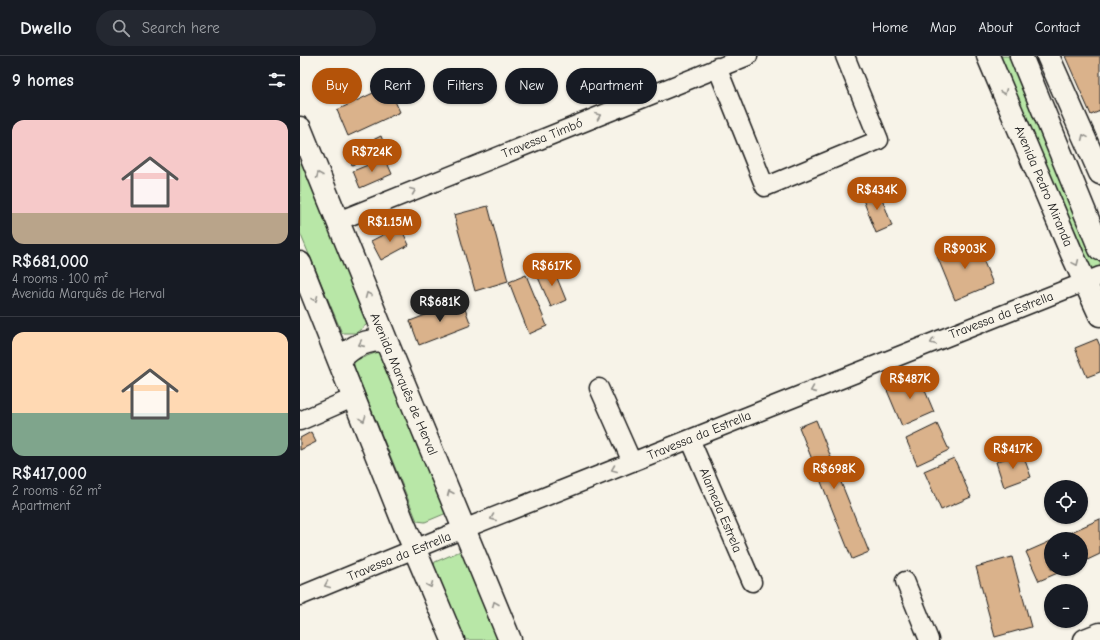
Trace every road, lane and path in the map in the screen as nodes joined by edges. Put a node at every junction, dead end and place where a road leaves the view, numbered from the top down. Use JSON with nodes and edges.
{"nodes":[{"id":1,"x":748,"y":56,"type":"edge"},
{"id":2,"x":845,"y":56,"type":"edge"},
{"id":3,"x":988,"y":56,"type":"edge"},
{"id":4,"x":1021,"y":56,"type":"edge"},
{"id":5,"x":1048,"y":56,"type":"edge"},
{"id":6,"x":720,"y":63,"type":"edge"},
{"id":7,"x":300,"y":128,"type":"edge"},
{"id":8,"x":1100,"y":173,"type":"edge"},
{"id":9,"x":338,"y":221,"type":"junction"},
{"id":10,"x":1100,"y":249,"type":"edge"},
{"id":11,"x":300,"y":262,"type":"edge"},
{"id":12,"x":1092,"y":279,"type":"edge"},
{"id":13,"x":1100,"y":315,"type":"edge"},
{"id":14,"x":386,"y":340,"type":"junction"},
{"id":15,"x":340,"y":359,"type":"junction"},
{"id":16,"x":599,"y":388,"type":"dead end"},
{"id":17,"x":355,"y":397,"type":"junction"},
{"id":18,"x":300,"y":421,"type":"edge"},
{"id":19,"x":690,"y":439,"type":"junction"},
{"id":20,"x":632,"y":462,"type":"junction"},
{"id":21,"x":465,"y":529,"type":"junction"},
{"id":22,"x":415,"y":549,"type":"junction"},
{"id":23,"x":905,"y":581,"type":"dead end"},
{"id":24,"x":752,"y":582,"type":"dead end"},
{"id":25,"x":300,"y":596,"type":"edge"},
{"id":26,"x":1100,"y":634,"type":"edge"},
{"id":27,"x":453,"y":640,"type":"edge"},
{"id":28,"x":510,"y":640,"type":"edge"},
{"id":29,"x":929,"y":640,"type":"edge"},
{"id":30,"x":1085,"y":640,"type":"edge"}],
"edges":[{"from":1,"to":6,"type":"street","name":"Travessa Timbó"},
{"from":2,"to":6,"type":"street"},
{"from":3,"to":12,"type":"main road","name":"Avenida Pedro Miranda","one_way":true},
{"from":4,"to":10,"type":"main road","name":"Avenida Pedro Miranda"},
{"from":8,"to":5,"type":"main road","one_way":true},
{"from":9,"to":6,"type":"street","name":"Travessa Timbó","one_way":true},
{"from":9,"to":7,"type":"main road","name":"Avenida Marquês de Herval","one_way":true},
{"from":14,"to":9,"type":"main road","name":"Avenida Marquês de Herval","one_way":true},
{"from":11,"to":15,"type":"main road","one_way":true},
{"from":12,"to":13,"type":"main road","name":"Avenida Pedro Miranda"},
{"from":12,"to":19,"type":"street","name":"Travessa da Estrella","one_way":true},
{"from":14,"to":15,"type":"main road","one_way":true},
{"from":21,"to":14,"type":"main road","name":"Avenida Marquês de Herval","one_way":true},
{"from":15,"to":17,"type":"main road"},
{"from":16,"to":20,"type":"street"},
{"from":17,"to":18,"type":"street"},
{"from":17,"to":22,"type":"main road","one_way":true},
{"from":19,"to":20,"type":"street","name":"Travessa da Estrella"},
{"from":19,"to":24,"type":"street","name":"Alameda Estrela"},
{"from":20,"to":21,"type":"street","name":"Travessa da Estrella","one_way":true},
{"from":21,"to":22,"type":"street","name":"Travessa da Estrella"},
{"from":28,"to":21,"type":"main road","name":"Avenida Marquês de Herval","one_way":true},
{"from":22,"to":25,"type":"street","name":"Travessa da Estrella","one_way":true},
{"from":22,"to":27,"type":"main road","one_way":true},
{"from":23,"to":29,"type":"street"},
{"from":26,"to":30,"type":"main road"}]}
